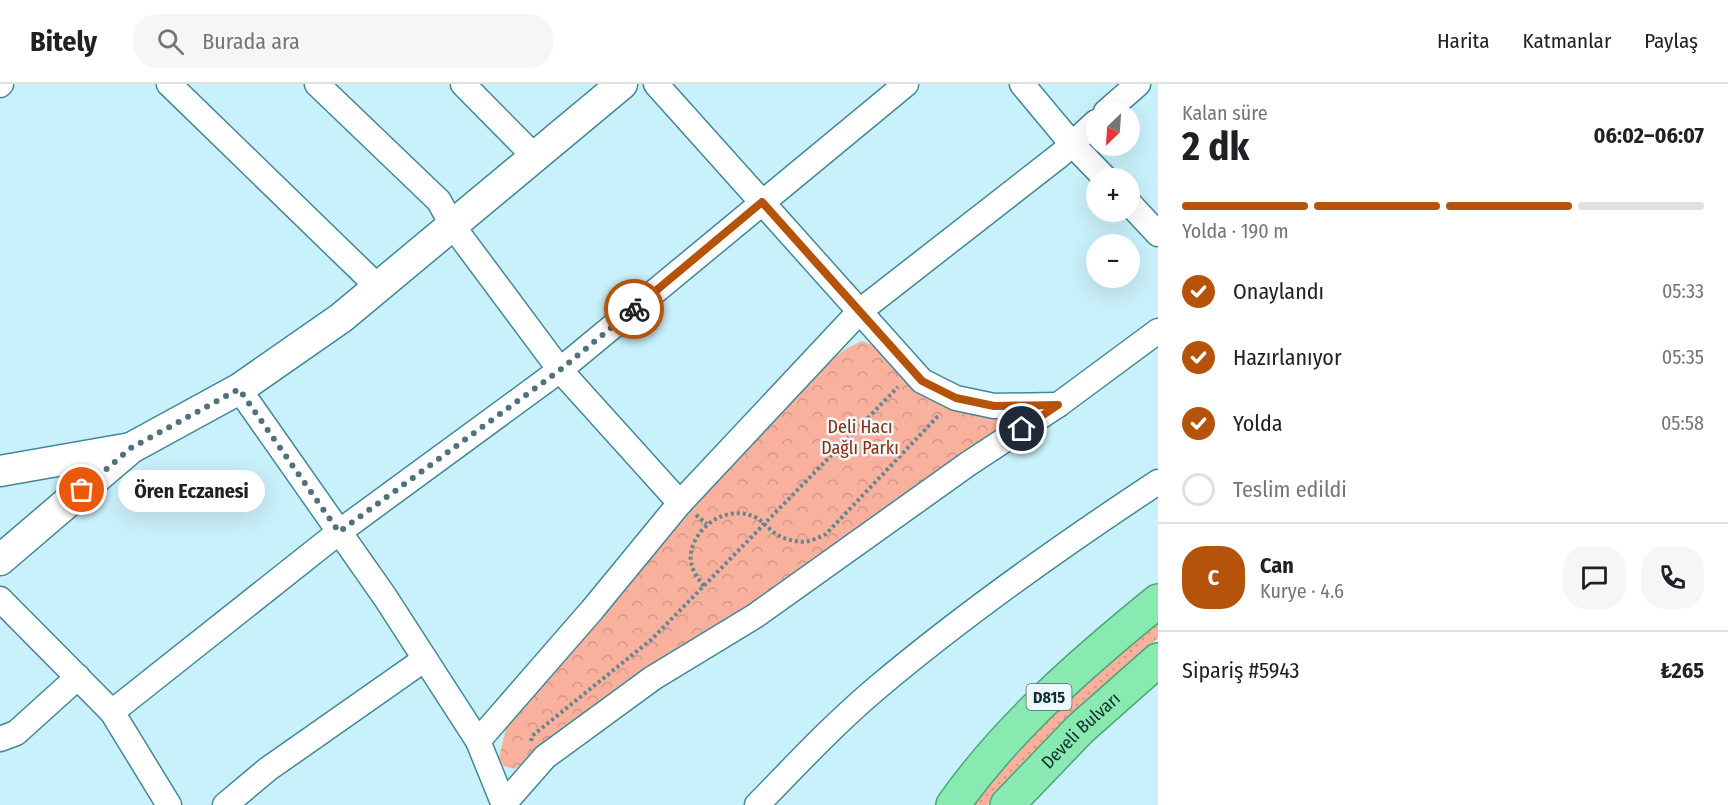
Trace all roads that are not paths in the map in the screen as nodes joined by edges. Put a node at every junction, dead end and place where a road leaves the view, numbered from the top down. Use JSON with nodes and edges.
{"nodes":[{"id":1,"x":169,"y":84,"type":"edge"},
{"id":2,"x":317,"y":84,"type":"edge"},
{"id":3,"x":463,"y":84,"type":"edge"},
{"id":4,"x":656,"y":84,"type":"edge"},
{"id":5,"x":906,"y":84,"type":"edge"},
{"id":6,"x":1022,"y":84,"type":"edge"},
{"id":7,"x":1138,"y":84,"type":"edge"},
{"id":8,"x":608,"y":88,"type":"edge"},
{"id":9,"x":1117,"y":102,"type":"edge"},
{"id":10,"x":1086,"y":131,"type":"edge"},
{"id":11,"x":1072,"y":144,"type":"junction"},
{"id":12,"x":534,"y":156,"type":"junction"},
{"id":13,"x":1095,"y":168,"type":"edge"},
{"id":14,"x":762,"y":202,"type":"junction"},
{"id":15,"x":1140,"y":215,"type":"edge"},
{"id":16,"x":452,"y":225,"type":"junction"},
{"id":17,"x":1158,"y":234,"type":"edge"},
{"id":18,"x":378,"y":286,"type":"junction"},
{"id":19,"x":860,"y":311,"type":"junction"},
{"id":20,"x":1158,"y":331,"type":"edge"},
{"id":21,"x":560,"y":370,"type":"junction"},
{"id":22,"x":239,"y":389,"type":"junction"},
{"id":23,"x":1058,"y":405,"type":"junction"},
{"id":24,"x":131,"y":448,"type":"junction"},
{"id":25,"x":0,"y":471,"type":"edge"},
{"id":26,"x":1158,"y":482,"type":"edge"},
{"id":27,"x":680,"y":503,"type":"junction"},
{"id":28,"x":339,"y":532,"type":"junction"},
{"id":29,"x":0,"y":560,"type":"edge"},
{"id":30,"x":0,"y":599,"type":"edge"},
{"id":31,"x":1158,"y":601,"type":"edge"},
{"id":32,"x":425,"y":659,"type":"junction"},
{"id":33,"x":1158,"y":660,"type":"edge"},
{"id":34,"x":78,"y":678,"type":"junction"},
{"id":35,"x":112,"y":712,"type":"junction"},
{"id":36,"x":0,"y":739,"type":"edge"},
{"id":37,"x":478,"y":741,"type":"junction"},
{"id":38,"x":169,"y":805,"type":"edge"},
{"id":39,"x":225,"y":805,"type":"edge"},
{"id":40,"x":504,"y":805,"type":"edge"},
{"id":41,"x":757,"y":805,"type":"edge"},
{"id":42,"x":953,"y":805,"type":"edge"},
{"id":43,"x":1007,"y":805,"type":"edge"}],
"edges":[{"from":1,"to":18,"type":"street"},
{"from":2,"to":16,"type":"street"},
{"from":3,"to":12,"type":"street"},
{"from":4,"to":14,"type":"street"},
{"from":5,"to":14,"type":"street"},
{"from":6,"to":11,"type":"street"},
{"from":7,"to":9,"type":"street"},
{"from":8,"to":12,"type":"street"},
{"from":10,"to":11,"type":"street"},
{"from":11,"to":13,"type":"street"},
{"from":11,"to":19,"type":"street"},
{"from":12,"to":16,"type":"street"},
{"from":14,"to":19,"type":"street"},
{"from":14,"to":21,"type":"street"},
{"from":15,"to":17,"type":"street"},
{"from":16,"to":18,"type":"street"},
{"from":16,"to":21,"type":"street"},
{"from":18,"to":22,"type":"street"},
{"from":19,"to":23,"type":"street"},
{"from":19,"to":27,"type":"street"},
{"from":20,"to":23,"type":"street"},
{"from":21,"to":27,"type":"street"},
{"from":21,"to":28,"type":"street"},
{"from":22,"to":24,"type":"street"},
{"from":22,"to":28,"type":"street"},
{"from":23,"to":40,"type":"street"},
{"from":24,"to":25,"type":"street"},
{"from":24,"to":29,"type":"street"},
{"from":26,"to":41,"type":"street"},
{"from":27,"to":37,"type":"street"},
{"from":28,"to":32,"type":"street"},
{"from":28,"to":35,"type":"street"},
{"from":30,"to":34,"type":"street"},
{"from":31,"to":42,"type":"highway","number":"D815"},
{"from":32,"to":37,"type":"street"},
{"from":32,"to":39,"type":"street"},
{"from":33,"to":43,"type":"highway","name":"Develi Bulvarı","number":"D815"},
{"from":34,"to":35,"type":"street"},
{"from":34,"to":36,"type":"street"},
{"from":35,"to":38,"type":"street"},
{"from":37,"to":40,"type":"street"}]}
